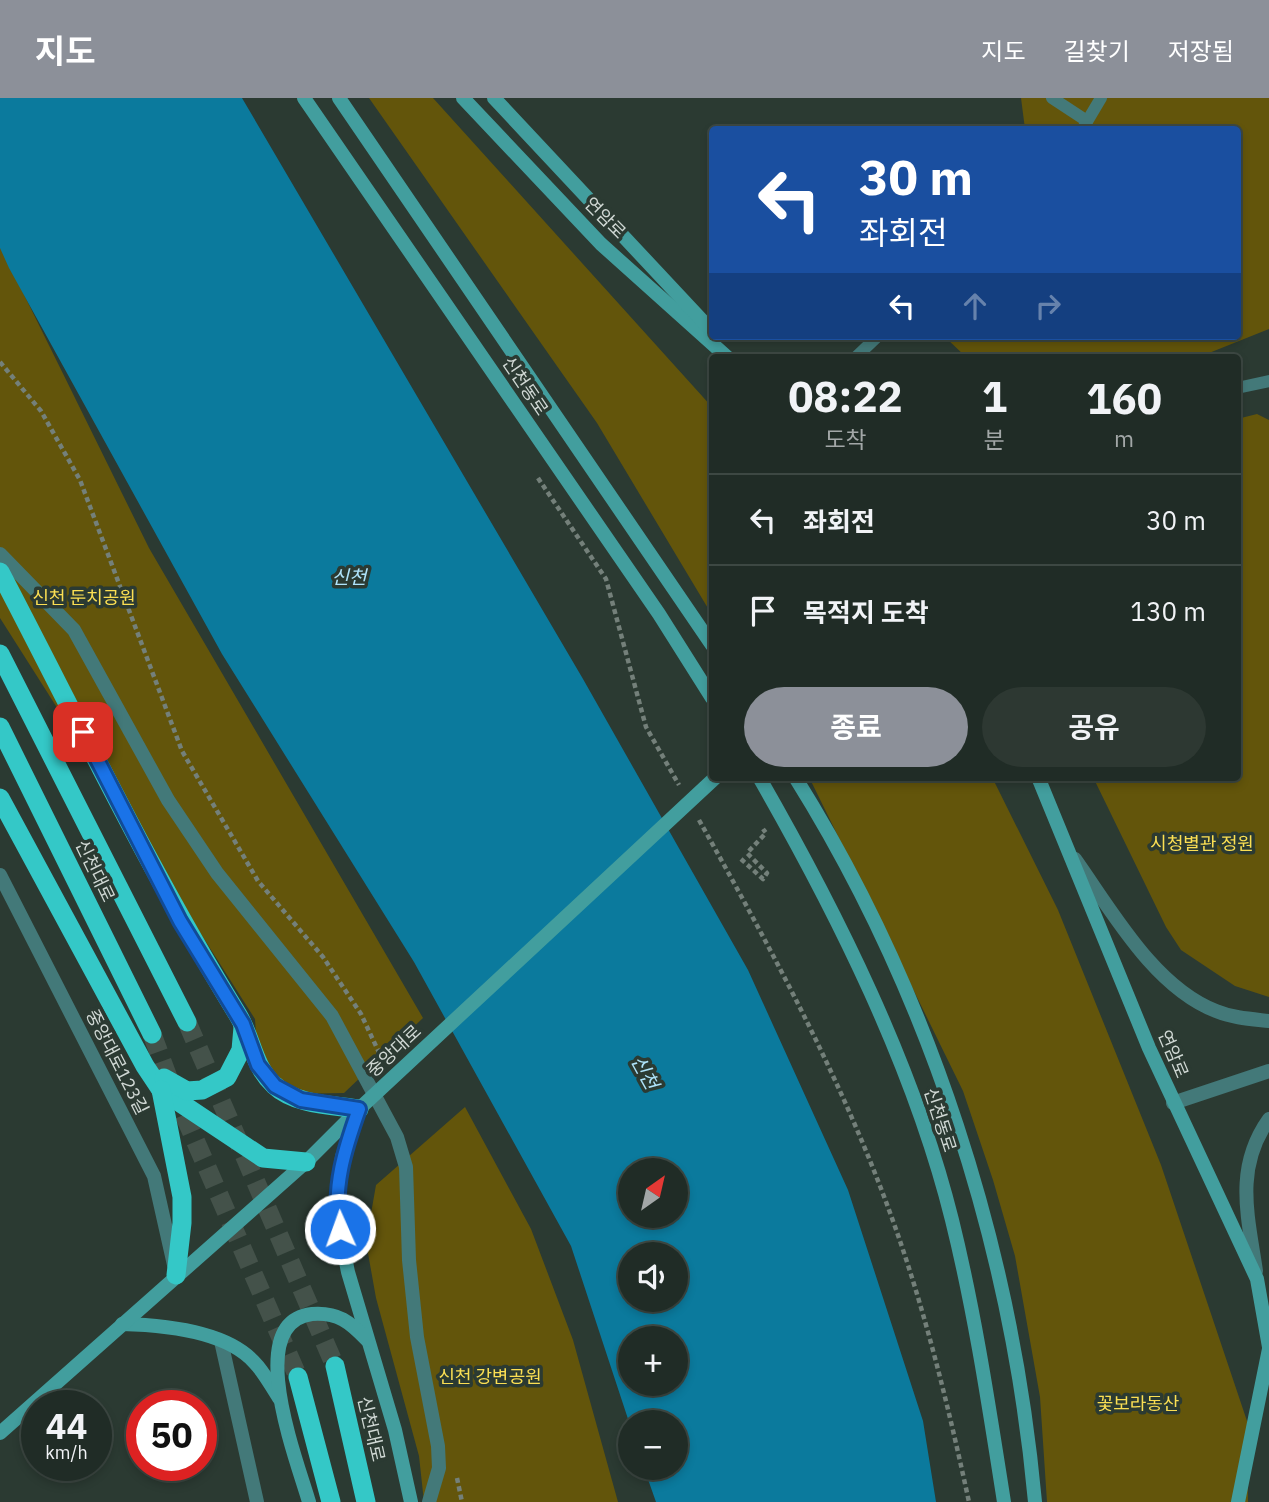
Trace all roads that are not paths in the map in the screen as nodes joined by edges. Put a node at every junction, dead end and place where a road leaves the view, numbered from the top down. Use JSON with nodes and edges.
{"nodes":[{"id":1,"x":304,"y":98,"type":"edge"},
{"id":2,"x":339,"y":98,"type":"edge"},
{"id":3,"x":463,"y":98,"type":"edge"},
{"id":4,"x":494,"y":98,"type":"edge"},
{"id":5,"x":1052,"y":98,"type":"edge"},
{"id":6,"x":1101,"y":98,"type":"edge"},
{"id":7,"x":1084,"y":125,"type":"edge"},
{"id":8,"x":709,"y":328,"type":"edge"},
{"id":9,"x":721,"y":340,"type":"edge"},
{"id":10,"x":874,"y":340,"type":"edge"},
{"id":11,"x":724,"y":354,"type":"edge"},
{"id":12,"x":734,"y":354,"type":"edge"},
{"id":13,"x":859,"y":354,"type":"edge"},
{"id":14,"x":1269,"y":381,"type":"edge"},
{"id":15,"x":1241,"y":387,"type":"edge"},
{"id":16,"x":0,"y":554,"type":"edge"},
{"id":17,"x":0,"y":572,"type":"edge"},
{"id":18,"x":709,"y":641,"type":"edge"},
{"id":19,"x":0,"y":654,"type":"edge"},
{"id":20,"x":709,"y":693,"type":"edge"},
{"id":21,"x":0,"y":727,"type":"edge"},
{"id":22,"x":712,"y":781,"type":"edge"},
{"id":23,"x":761,"y":781,"type":"edge"},
{"id":24,"x":796,"y":781,"type":"edge"},
{"id":25,"x":1040,"y":781,"type":"edge"},
{"id":26,"x":0,"y":799,"type":"edge"},
{"id":27,"x":1070,"y":852,"type":"junction"},
{"id":28,"x":0,"y":876,"type":"edge"},
{"id":29,"x":1269,"y":1021,"type":"edge"},
{"id":30,"x":187,"y":1022,"type":"tunnel mouth"},
{"id":31,"x":243,"y":1024,"type":"junction"},
{"id":32,"x":152,"y":1034,"type":"tunnel mouth"},
{"id":33,"x":145,"y":1066,"type":"junction"},
{"id":34,"x":1269,"y":1071,"type":"edge"},
{"id":35,"x":161,"y":1090,"type":"junction"},
{"id":36,"x":1173,"y":1103,"type":"junction"},
{"id":37,"x":359,"y":1109,"type":"junction"},
{"id":38,"x":1269,"y":1119,"type":"edge"},
{"id":39,"x":306,"y":1162,"type":"junction"},
{"id":40,"x":176,"y":1275,"type":"junction"},
{"id":41,"x":1257,"y":1279,"type":"junction"},
{"id":42,"x":122,"y":1324,"type":"junction"},
{"id":43,"x":221,"y":1341,"type":"junction"},
{"id":44,"x":370,"y":1344,"type":"junction"},
{"id":45,"x":1269,"y":1348,"type":"edge"},
{"id":46,"x":335,"y":1366,"type":"tunnel mouth"},
{"id":47,"x":298,"y":1377,"type":"tunnel mouth"},
{"id":48,"x":280,"y":1399,"type":"junction"},
{"id":49,"x":0,"y":1433,"type":"edge"},
{"id":50,"x":257,"y":1502,"type":"edge"},
{"id":51,"x":309,"y":1502,"type":"edge"},
{"id":52,"x":331,"y":1502,"type":"edge"},
{"id":53,"x":366,"y":1502,"type":"edge"},
{"id":54,"x":411,"y":1502,"type":"edge"},
{"id":55,"x":429,"y":1502,"type":"edge"},
{"id":56,"x":1004,"y":1502,"type":"edge"},
{"id":57,"x":1035,"y":1502,"type":"edge"},
{"id":58,"x":1238,"y":1502,"type":"edge"}],
"edges":[{"from":1,"to":20,"type":"main road","name":"신천동로"},
{"from":2,"to":18,"type":"main road","name":"신천동로"},
{"from":3,"to":11,"type":"main road","name":"연암로"},
{"from":4,"to":8,"type":"main road","name":"연암로"},
{"from":5,"to":7,"type":"lane"},
{"from":6,"to":7,"type":"lane"},
{"from":9,"to":12,"type":"main road"},
{"from":10,"to":13,"type":"lane"},
{"from":14,"to":15,"type":"lane"},
{"from":16,"to":55,"type":"street"},
{"from":17,"to":31,"type":"highway"},
{"from":19,"to":30,"type":"highway","name":"신천대로"},
{"from":21,"to":32,"type":"highway","name":"신천대로"},
{"from":22,"to":37,"type":"main road","name":"중앙대로","bridge":true},
{"from":23,"to":56,"type":"main road","name":"신천동로"},
{"from":24,"to":57,"type":"main road","name":"신천동로"},
{"from":25,"to":27,"type":"main road","name":"연암로"},
{"from":26,"to":33,"type":"highway"},
{"from":27,"to":29,"type":"street"},
{"from":27,"to":36,"type":"main road","name":"연암로"},
{"from":28,"to":40,"type":"street","name":"중앙대로123길"},
{"from":31,"to":33,"type":"highway"},
{"from":31,"to":37,"type":"highway"},
{"from":33,"to":35,"type":"highway"},
{"from":34,"to":36,"type":"street"},
{"from":35,"to":39,"type":"highway"},
{"from":35,"to":40,"type":"highway"},
{"from":36,"to":41,"type":"main road","name":"연암로"},
{"from":37,"to":39,"type":"main road","name":"중앙대로"},
{"from":37,"to":44,"type":"main road"},
{"from":38,"to":41,"type":"street"},
{"from":39,"to":40,"type":"main road","name":"중앙대로"},
{"from":40,"to":42,"type":"main road","name":"중앙대로"},
{"from":41,"to":45,"type":"main road","name":"연암로"},
{"from":42,"to":43,"type":"main road"},
{"from":42,"to":49,"type":"main road","name":"중앙대로"},
{"from":43,"to":48,"type":"main road"},
{"from":43,"to":50,"type":"street"},
{"from":44,"to":48,"type":"main road"},
{"from":44,"to":54,"type":"main road"},
{"from":45,"to":58,"type":"main road"},
{"from":46,"to":53,"type":"highway","name":"신천대로"},
{"from":47,"to":52,"type":"highway"},
{"from":48,"to":51,"type":"main road"}]}
